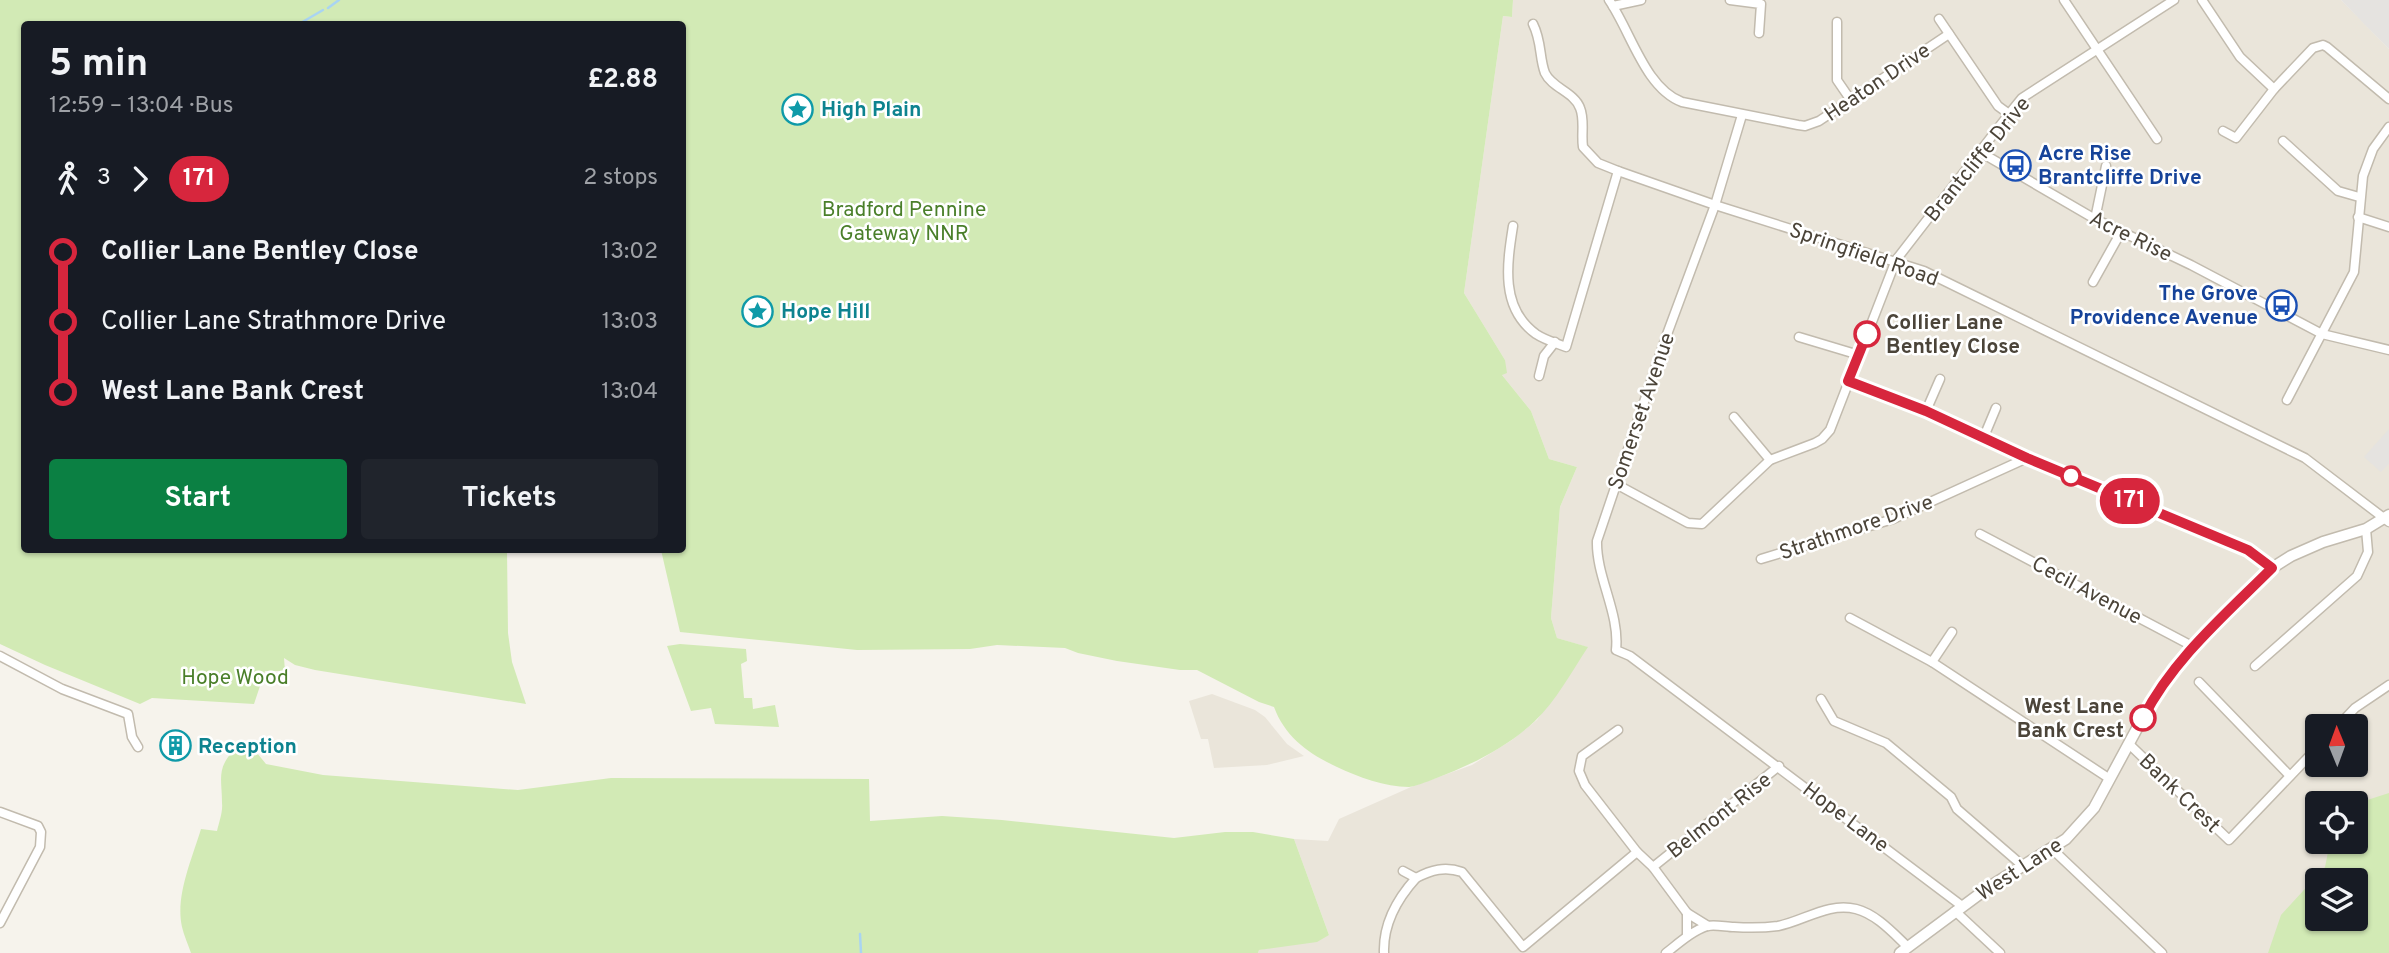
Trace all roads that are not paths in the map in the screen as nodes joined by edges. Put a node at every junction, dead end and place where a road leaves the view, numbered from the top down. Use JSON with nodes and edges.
{"nodes":[{"id":1,"x":1641,"y":0,"type":"edge"},
{"id":2,"x":1730,"y":0,"type":"edge"},
{"id":3,"x":2064,"y":0,"type":"edge"},
{"id":4,"x":2174,"y":0,"type":"edge"},
{"id":5,"x":2202,"y":0,"type":"edge"},
{"id":6,"x":1611,"y":3,"type":"edge"},
{"id":7,"x":1939,"y":19,"type":"dead end"},
{"id":8,"x":1837,"y":22,"type":"dead end"},
{"id":9,"x":1533,"y":24,"type":"dead end"},
{"id":10,"x":1759,"y":33,"type":"dead end"},
{"id":11,"x":1950,"y":34,"type":"junction"},
{"id":12,"x":2096,"y":48,"type":"junction"},
{"id":13,"x":2274,"y":89,"type":"junction"},
{"id":14,"x":1850,"y":99,"type":"junction"},
{"id":15,"x":2389,"y":99,"type":"edge"},
{"id":16,"x":2009,"y":114,"type":"junction"},
{"id":17,"x":1742,"y":115,"type":"junction"},
{"id":18,"x":2389,"y":127,"type":"edge"},
{"id":19,"x":2223,"y":131,"type":"dead end"},
{"id":20,"x":2157,"y":139,"type":"dead end"},
{"id":21,"x":2283,"y":141,"type":"dead end"},
{"id":22,"x":1980,"y":152,"type":"junction"},
{"id":23,"x":2106,"y":166,"type":"dead end"},
{"id":24,"x":1618,"y":171,"type":"junction"},
{"id":25,"x":2359,"y":197,"type":"junction"},
{"id":26,"x":1715,"y":205,"type":"junction"},
{"id":27,"x":2358,"y":217,"type":"junction"},
{"id":28,"x":2095,"y":219,"type":"junction"},
{"id":29,"x":1513,"y":226,"type":"dead end"},
{"id":30,"x":2389,"y":227,"type":"edge"},
{"id":31,"x":2121,"y":232,"type":"junction"},
{"id":32,"x":1896,"y":260,"type":"junction"},
{"id":33,"x":2093,"y":282,"type":"dead end"},
{"id":34,"x":2322,"y":334,"type":"junction"},
{"id":35,"x":1799,"y":337,"type":"dead end"},
{"id":36,"x":1555,"y":342,"type":"junction"},
{"id":37,"x":2389,"y":350,"type":"edge"},
{"id":38,"x":1859,"y":355,"type":"junction"},
{"id":39,"x":1539,"y":376,"type":"dead end"},
{"id":40,"x":1940,"y":379,"type":"dead end"},
{"id":41,"x":1848,"y":381,"type":"junction"},
{"id":42,"x":2287,"y":400,"type":"dead end"},
{"id":43,"x":1996,"y":408,"type":"dead end"},
{"id":44,"x":1926,"y":411,"type":"junction"},
{"id":45,"x":1734,"y":417,"type":"dead end"},
{"id":46,"x":1983,"y":439,"type":"junction"},
{"id":47,"x":2027,"y":458,"type":"junction"},
{"id":48,"x":1770,"y":460,"type":"junction"},
{"id":49,"x":1616,"y":484,"type":"junction"},
{"id":50,"x":2388,"y":519,"type":"edge"},
{"id":51,"x":2366,"y":529,"type":"junction"},
{"id":52,"x":1980,"y":534,"type":"dead end"},
{"id":53,"x":1760,"y":559,"type":"dead end"},
{"id":54,"x":2272,"y":568,"type":"junction"},
{"id":55,"x":1850,"y":618,"type":"dead end"},
{"id":56,"x":1613,"y":620,"type":"joint"},
{"id":57,"x":1951,"y":632,"type":"dead end"},
{"id":58,"x":2194,"y":647,"type":"junction"},
{"id":59,"x":0,"y":656,"type":"edge"},
{"id":60,"x":1931,"y":663,"type":"junction"},
{"id":61,"x":2255,"y":666,"type":"dead end"},
{"id":62,"x":2199,"y":682,"type":"dead end"},
{"id":63,"x":2389,"y":685,"type":"edge"},
{"id":64,"x":1821,"y":699,"type":"dead end"},
{"id":65,"x":2349,"y":714,"type":"edge"},
{"id":66,"x":1618,"y":730,"type":"dead end"},
{"id":67,"x":2130,"y":745,"type":"junction"},
{"id":68,"x":138,"y":747,"type":"dead end"},
{"id":69,"x":2305,"y":760,"type":"edge"},
{"id":70,"x":1779,"y":766,"type":"junction"},
{"id":71,"x":2290,"y":776,"type":"junction"},
{"id":72,"x":2110,"y":779,"type":"junction"},
{"id":73,"x":0,"y":812,"type":"edge"},
{"id":74,"x":2051,"y":848,"type":"junction"},
{"id":75,"x":1637,"y":852,"type":"junction"},
{"id":76,"x":2023,"y":866,"type":"junction"},
{"id":77,"x":1653,"y":867,"type":"junction"},
{"id":78,"x":1403,"y":871,"type":"dead end"},
{"id":79,"x":1416,"y":878,"type":"junction"},
{"id":80,"x":1959,"y":908,"type":"junction"},
{"id":81,"x":1687,"y":913,"type":"junction"},
{"id":82,"x":0,"y":923,"type":"edge"},
{"id":83,"x":1708,"y":926,"type":"junction"},
{"id":84,"x":1687,"y":936,"type":"junction"},
{"id":85,"x":1904,"y":950,"type":"edge"},
{"id":86,"x":1384,"y":953,"type":"edge"},
{"id":87,"x":1666,"y":953,"type":"edge"},
{"id":88,"x":2000,"y":953,"type":"edge"},
{"id":89,"x":2162,"y":953,"type":"edge"}],
"edges":[{"from":1,"to":6,"type":"street"},
{"from":2,"to":10,"type":"street"},
{"from":3,"to":12,"type":"street"},
{"from":4,"to":12,"type":"street","name":"Brantcliffe Drive"},
{"from":5,"to":13,"type":"street"},
{"from":6,"to":17,"type":"street","name":"Heaton Drive"},
{"from":7,"to":11,"type":"street"},
{"from":8,"to":14,"type":"street"},
{"from":9,"to":24,"type":"street","name":"Springfield Road"},
{"from":11,"to":14,"type":"street","name":"Heaton Drive"},
{"from":11,"to":16,"type":"street"},
{"from":12,"to":16,"type":"street","name":"Brantcliffe Drive"},
{"from":12,"to":20,"type":"street"},
{"from":13,"to":15,"type":"street"},
{"from":13,"to":19,"type":"street"},
{"from":14,"to":17,"type":"street","name":"Heaton Drive"},
{"from":16,"to":22,"type":"street","name":"Brantcliffe Drive"},
{"from":17,"to":26,"type":"street","name":"Somerset Avenue"},
{"from":18,"to":25,"type":"street"},
{"from":21,"to":25,"type":"street"},
{"from":22,"to":28,"type":"street","name":"Acre Rise"},
{"from":22,"to":32,"type":"street","name":"Brantcliffe Drive"},
{"from":23,"to":28,"type":"street"},
{"from":24,"to":26,"type":"street","name":"Springfield Road"},
{"from":24,"to":36,"type":"street"},
{"from":25,"to":27,"type":"street"},
{"from":26,"to":32,"type":"street","name":"Springfield Road"},
{"from":26,"to":49,"type":"street","name":"Somerset Avenue"},
{"from":27,"to":30,"type":"street"},
{"from":27,"to":34,"type":"street"},
{"from":28,"to":31,"type":"street","name":"Acre Rise"},
{"from":29,"to":36,"type":"street"},
{"from":31,"to":33,"type":"street"},
{"from":31,"to":34,"type":"street","name":"Acre Rise"},
{"from":32,"to":38,"type":"street","name":"Brantcliffe Drive"},
{"from":32,"to":50,"type":"street","name":"Springfield Road"},
{"from":34,"to":37,"type":"street","name":"Acre Rise"},
{"from":34,"to":42,"type":"street"},
{"from":35,"to":38,"type":"street"},
{"from":36,"to":39,"type":"street"},
{"from":38,"to":41,"type":"street","name":"Brantcliffe Drive"},
{"from":40,"to":44,"type":"street"},
{"from":41,"to":44,"type":"street"},
{"from":41,"to":48,"type":"street","name":"Brantcliffe Drive"},
{"from":43,"to":46,"type":"street"},
{"from":44,"to":46,"type":"street"},
{"from":45,"to":48,"type":"street"},
{"from":46,"to":47,"type":"street"},
{"from":47,"to":53,"type":"street","name":"Strathmore Drive"},
{"from":47,"to":54,"type":"street"},
{"from":48,"to":49,"type":"street"},
{"from":49,"to":56,"type":"street","name":"Somerset Avenue"},
{"from":50,"to":51,"type":"street","name":"West Lane"},
{"from":51,"to":54,"type":"street","name":"West Lane"},
{"from":51,"to":61,"type":"street"},
{"from":52,"to":58,"type":"street","name":"Cecil Avenue"},
{"from":54,"to":58,"type":"street","name":"West Lane"},
{"from":55,"to":60,"type":"street"},
{"from":56,"to":70,"type":"street","name":"Hope Lane"},
{"from":57,"to":60,"type":"street"},
{"from":58,"to":67,"type":"street","name":"West Lane"},
{"from":59,"to":68,"type":"street"},
{"from":60,"to":72,"type":"street"},
{"from":62,"to":71,"type":"street"},
{"from":63,"to":65,"type":"street"},
{"from":64,"to":76,"type":"street"},
{"from":66,"to":75,"type":"street"},
{"from":67,"to":71,"type":"street","name":"Bank Crest"},
{"from":67,"to":72,"type":"street","name":"West Lane"},
{"from":69,"to":71,"type":"street","name":"Bank Crest"},
{"from":70,"to":77,"type":"street","name":"Belmont Rise"},
{"from":70,"to":80,"type":"street","name":"Hope Lane"},
{"from":72,"to":74,"type":"street","name":"West Lane"},
{"from":73,"to":82,"type":"street"},
{"from":74,"to":76,"type":"street","name":"West Lane"},
{"from":74,"to":89,"type":"street"},
{"from":75,"to":77,"type":"street","name":"Belmont Rise"},
{"from":75,"to":79,"type":"street","name":"Belmont Rise"},
{"from":76,"to":80,"type":"street","name":"West Lane"},
{"from":77,"to":81,"type":"street"},
{"from":78,"to":79,"type":"street"},
{"from":79,"to":86,"type":"street"},
{"from":80,"to":85,"type":"street","name":"West Lane"},
{"from":80,"to":88,"type":"street","name":"Hope Lane"},
{"from":81,"to":83,"type":"street"},
{"from":81,"to":84,"type":"street"},
{"from":83,"to":84,"type":"street"},
{"from":83,"to":85,"type":"street"},
{"from":84,"to":87,"type":"street"}]}
